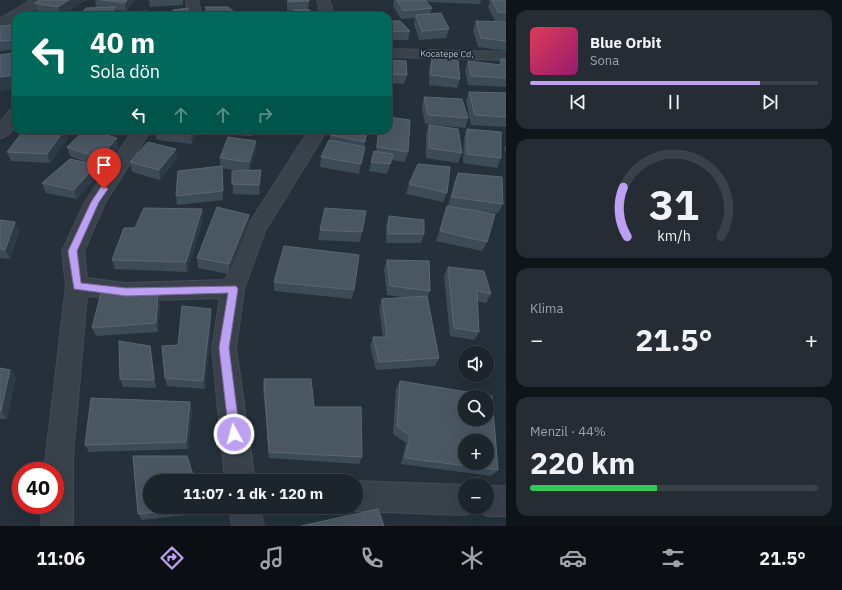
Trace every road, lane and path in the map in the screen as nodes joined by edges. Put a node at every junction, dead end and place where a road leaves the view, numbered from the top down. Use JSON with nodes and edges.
{"nodes":[{"id":1,"x":40,"y":0,"type":"edge"},
{"id":2,"x":192,"y":0,"type":"edge"},
{"id":3,"x":323,"y":0,"type":"edge"},
{"id":4,"x":20,"y":12,"type":"edge"},
{"id":5,"x":194,"y":12,"type":"edge"},
{"id":6,"x":327,"y":12,"type":"edge"},
{"id":7,"x":12,"y":17,"type":"edge"},
{"id":8,"x":0,"y":24,"type":"edge"},
{"id":9,"x":392,"y":53,"type":"edge"},
{"id":10,"x":506,"y":56,"type":"edge"},
{"id":11,"x":12,"y":60,"type":"edge"},
{"id":12,"x":0,"y":61,"type":"edge"},
{"id":13,"x":12,"y":119,"type":"edge"},
{"id":14,"x":0,"y":133,"type":"edge"},
{"id":15,"x":139,"y":134,"type":"edge"},
{"id":16,"x":315,"y":134,"type":"edge"},
{"id":17,"x":77,"y":286,"type":"junction"},
{"id":18,"x":233,"y":289,"type":"junction"},
{"id":19,"x":239,"y":474,"type":"edge"},
{"id":20,"x":363,"y":496,"type":"edge"},
{"id":21,"x":458,"y":500,"type":"edge"},
{"id":22,"x":494,"y":501,"type":"edge"},
{"id":23,"x":506,"y":502,"type":"edge"},
{"id":24,"x":245,"y":514,"type":"edge"},
{"id":25,"x":57,"y":526,"type":"edge"},
{"id":26,"x":248,"y":526,"type":"edge"}],
"edges":[{"from":1,"to":4,"type":"street"},
{"from":2,"to":5,"type":"street"},
{"from":3,"to":6,"type":"street"},
{"from":7,"to":8,"type":"street"},
{"from":9,"to":10,"type":"street","name":"Kocatepe Cd."},
{"from":11,"to":12,"type":"street"},
{"from":13,"to":14,"type":"street"},
{"from":15,"to":17,"type":"street"},
{"from":16,"to":18,"type":"street"},
{"from":17,"to":18,"type":"street"},
{"from":17,"to":25,"type":"street"},
{"from":18,"to":19,"type":"street"},
{"from":20,"to":21,"type":"street"},
{"from":22,"to":23,"type":"street"},
{"from":24,"to":26,"type":"street"}]}
